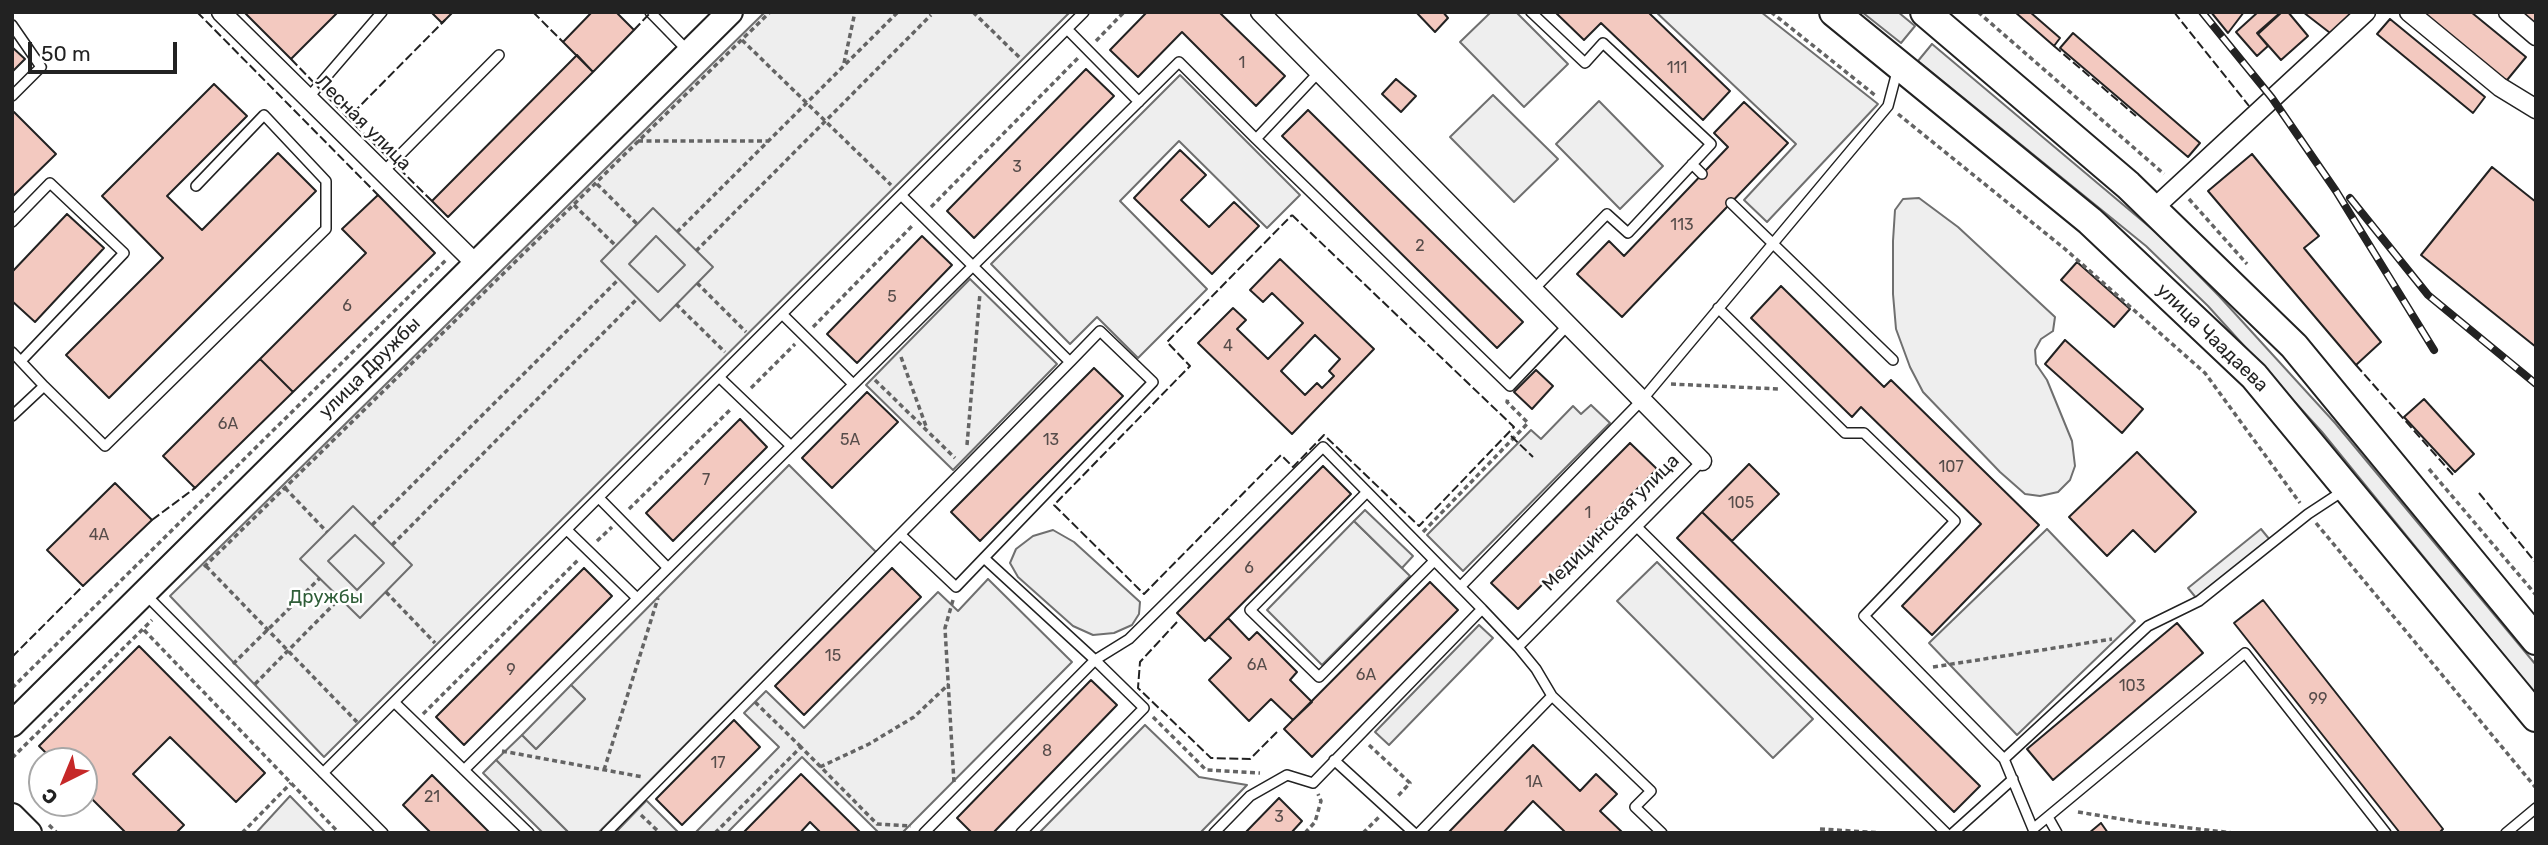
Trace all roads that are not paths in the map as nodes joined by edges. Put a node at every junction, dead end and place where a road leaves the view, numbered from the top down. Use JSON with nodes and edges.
{"nodes":[{"id":1,"x":221,"y":12,"type":"edge"},
{"id":2,"x":382,"y":12,"type":"edge"},
{"id":3,"x":650,"y":12,"type":"edge"},
{"id":4,"x":730,"y":12,"type":"edge"},
{"id":5,"x":1084,"y":12,"type":"edge"},
{"id":6,"x":1260,"y":12,"type":"edge"},
{"id":7,"x":1531,"y":12,"type":"edge"},
{"id":8,"x":1834,"y":12,"type":"edge"},
{"id":9,"x":1925,"y":12,"type":"edge"},
{"id":10,"x":2366,"y":12,"type":"edge"},
{"id":11,"x":2409,"y":12,"type":"edge"},
{"id":12,"x":2508,"y":12,"type":"edge"},
{"id":13,"x":12,"y":25,"type":"edge"},
{"id":14,"x":1067,"y":29,"type":"junction"},
{"id":15,"x":2536,"y":36,"type":"edge"},
{"id":16,"x":689,"y":53,"type":"junction"},
{"id":17,"x":499,"y":55,"type":"dead end"},
{"id":18,"x":1899,"y":64,"type":"junction"},
{"id":19,"x":1319,"y":72,"type":"junction"},
{"id":20,"x":12,"y":96,"type":"edge"},
{"id":21,"x":308,"y":98,"type":"junction"},
{"id":22,"x":1139,"y":102,"type":"junction"},
{"id":23,"x":2536,"y":109,"type":"edge"},
{"id":24,"x":1256,"y":139,"type":"junction"},
{"id":25,"x":1692,"y":164,"type":"junction"},
{"id":26,"x":383,"y":172,"type":"junction"},
{"id":27,"x":1702,"y":174,"type":"dead end"},
{"id":28,"x":196,"y":186,"type":"dead end"},
{"id":29,"x":901,"y":195,"type":"junction"},
{"id":30,"x":1731,"y":203,"type":"dead end"},
{"id":31,"x":2153,"y":209,"type":"junction"},
{"id":32,"x":12,"y":222,"type":"edge"},
{"id":33,"x":1773,"y":243,"type":"junction"},
{"id":34,"x":467,"y":255,"type":"junction"},
{"id":35,"x":974,"y":265,"type":"junction"},
{"id":36,"x":1533,"y":290,"type":"junction"},
{"id":37,"x":1718,"y":308,"type":"junction"},
{"id":38,"x":782,"y":314,"type":"junction"},
{"id":39,"x":1568,"y":325,"type":"junction"},
{"id":40,"x":12,"y":352,"type":"edge"},
{"id":41,"x":1893,"y":360,"type":"dead end"},
{"id":42,"x":21,"y":361,"type":"junction"},
{"id":43,"x":1070,"y":362,"type":"junction"},
{"id":44,"x":719,"y":377,"type":"junction"},
{"id":45,"x":853,"y":384,"type":"junction"},
{"id":46,"x":44,"y":386,"type":"junction"},
{"id":47,"x":1642,"y":400,"type":"junction"},
{"id":48,"x":12,"y":416,"type":"edge"},
{"id":49,"x":791,"y":446,"type":"junction"},
{"id":50,"x":1702,"y":461,"type":"joint"},
{"id":51,"x":2347,"y":488,"type":"junction"},
{"id":52,"x":1367,"y":492,"type":"junction"},
{"id":53,"x":599,"y":498,"type":"junction"},
{"id":54,"x":1637,"y":527,"type":"junction"},
{"id":55,"x":567,"y":530,"type":"junction"},
{"id":56,"x":901,"y":535,"type":"junction"},
{"id":57,"x":984,"y":558,"type":"junction"},
{"id":58,"x":1434,"y":561,"type":"junction"},
{"id":59,"x":668,"y":568,"type":"junction"},
{"id":60,"x":1460,"y":587,"type":"junction"},
{"id":61,"x":637,"y":598,"type":"junction"},
{"id":62,"x":153,"y":601,"type":"junction"},
{"id":63,"x":1482,"y":609,"type":"junction"},
{"id":64,"x":2536,"y":639,"type":"edge"},
{"id":65,"x":1518,"y":647,"type":"junction"},
{"id":66,"x":1095,"y":660,"type":"junction"},
{"id":67,"x":1552,"y":696,"type":"junction"},
{"id":68,"x":394,"y":702,"type":"junction"},
{"id":69,"x":2536,"y":717,"type":"edge"},
{"id":70,"x":12,"y":724,"type":"edge"},
{"id":71,"x":2004,"y":759,"type":"junction"},
{"id":72,"x":1334,"y":760,"type":"junction"},
{"id":73,"x":464,"y":770,"type":"junction"},
{"id":74,"x":323,"y":773,"type":"junction"},
{"id":75,"x":2013,"y":779,"type":"junction"},
{"id":76,"x":2536,"y":808,"type":"edge"},
{"id":77,"x":12,"y":816,"type":"edge"},
{"id":78,"x":2048,"y":817,"type":"junction"},
{"id":79,"x":929,"y":831,"type":"edge"},
{"id":80,"x":2032,"y":831,"type":"edge"},
{"id":81,"x":29,"y":833,"type":"edge"},
{"id":82,"x":383,"y":833,"type":"edge"},
{"id":83,"x":529,"y":833,"type":"edge"},
{"id":84,"x":606,"y":833,"type":"edge"},
{"id":85,"x":1021,"y":833,"type":"edge"},
{"id":86,"x":1214,"y":833,"type":"edge"},
{"id":87,"x":1416,"y":833,"type":"edge"},
{"id":88,"x":1662,"y":833,"type":"edge"},
{"id":89,"x":1946,"y":833,"type":"edge"},
{"id":90,"x":1953,"y":833,"type":"edge"},
{"id":91,"x":2057,"y":833,"type":"edge"},
{"id":92,"x":2386,"y":833,"type":"edge"},
{"id":93,"x":2506,"y":833,"type":"edge"}],
"edges":[{"from":1,"to":21,"type":"street","name":"Лесная улица"},
{"from":2,"to":21,"type":"lane"},
{"from":3,"to":16,"type":"lane"},
{"from":4,"to":16,"type":"main road","name":"улица Дружбы"},
{"from":5,"to":14,"type":"lane"},
{"from":6,"to":19,"type":"street","name":"Медицинская улица"},
{"from":7,"to":25,"type":"lane"},
{"from":8,"to":18,"type":"main road","name":"улица Чаадаева"},
{"from":9,"to":31,"type":"main road"},
{"from":10,"to":31,"type":"street"},
{"from":11,"to":23,"type":"street"},
{"from":12,"to":15,"type":"street"},
{"from":13,"to":20,"type":"lane"},
{"from":14,"to":22,"type":"lane"},
{"from":14,"to":29,"type":"lane"},
{"from":16,"to":34,"type":"main road","name":"улица Дружбы"},
{"from":17,"to":26,"type":"lane"},
{"from":18,"to":33,"type":"lane"},
{"from":18,"to":51,"type":"main road","name":"улица Чаадаева"},
{"from":19,"to":24,"type":"lane"},
{"from":19,"to":36,"type":"street","name":"Медицинская улица"},
{"from":21,"to":26,"type":"street","name":"Лесная улица"},
{"from":22,"to":24,"type":"lane"},
{"from":22,"to":35,"type":"lane"},
{"from":24,"to":39,"type":"lane"},
{"from":25,"to":27,"type":"lane"},
{"from":25,"to":36,"type":"lane"},
{"from":26,"to":34,"type":"street","name":"Лесная улица"},
{"from":28,"to":46,"type":"lane"},
{"from":29,"to":35,"type":"lane"},
{"from":29,"to":38,"type":"lane"},
{"from":30,"to":33,"type":"lane"},
{"from":31,"to":64,"type":"main road"},
{"from":32,"to":42,"type":"lane"},
{"from":33,"to":37,"type":"lane"},
{"from":33,"to":41,"type":"lane"},
{"from":34,"to":62,"type":"main road","name":"улица Дружбы"},
{"from":35,"to":43,"type":"lane"},
{"from":35,"to":45,"type":"lane"},
{"from":36,"to":39,"type":"street","name":"Медицинская улица"},
{"from":37,"to":47,"type":"lane"},
{"from":37,"to":71,"type":"lane"},
{"from":38,"to":44,"type":"lane"},
{"from":38,"to":45,"type":"lane"},
{"from":39,"to":47,"type":"street","name":"Медицинская улица"},
{"from":40,"to":42,"type":"lane"},
{"from":42,"to":46,"type":"lane"},
{"from":43,"to":56,"type":"lane"},
{"from":43,"to":57,"type":"lane"},
{"from":44,"to":49,"type":"lane"},
{"from":44,"to":53,"type":"lane"},
{"from":45,"to":49,"type":"lane"},
{"from":46,"to":48,"type":"lane"},
{"from":47,"to":50,"type":"street","name":"Медицинская улица"},
{"from":47,"to":60,"type":"lane"},
{"from":49,"to":59,"type":"lane"},
{"from":50,"to":54,"type":"lane","name":"Медицинская улица"},
{"from":51,"to":69,"type":"main road","name":"улица Чаадаева"},
{"from":51,"to":71,"type":"lane"},
{"from":52,"to":58,"type":"lane"},
{"from":52,"to":58,"type":"lane"},
{"from":52,"to":66,"type":"lane"},
{"from":53,"to":55,"type":"lane"},
{"from":53,"to":59,"type":"lane"},
{"from":54,"to":65,"type":"lane","name":"Медицинская улица"},
{"from":54,"to":89,"type":"lane"},
{"from":55,"to":61,"type":"lane"},
{"from":55,"to":68,"type":"lane"},
{"from":56,"to":57,"type":"lane"},
{"from":56,"to":84,"type":"lane"},
{"from":57,"to":66,"type":"lane"},
{"from":58,"to":60,"type":"lane"},
{"from":59,"to":61,"type":"lane"},
{"from":60,"to":63,"type":"lane"},
{"from":61,"to":73,"type":"lane"},
{"from":62,"to":70,"type":"main road","name":"улица Дружбы"},
{"from":62,"to":74,"type":"lane"},
{"from":63,"to":65,"type":"lane"},
{"from":63,"to":72,"type":"lane"},
{"from":65,"to":67,"type":"lane"},
{"from":66,"to":79,"type":"lane"},
{"from":66,"to":85,"type":"lane"},
{"from":67,"to":87,"type":"lane"},
{"from":67,"to":88,"type":"lane"},
{"from":68,"to":73,"type":"lane"},
{"from":68,"to":74,"type":"lane"},
{"from":71,"to":75,"type":"lane"},
{"from":72,"to":86,"type":"lane"},
{"from":72,"to":87,"type":"lane"},
{"from":73,"to":83,"type":"lane"},
{"from":74,"to":82,"type":"lane"},
{"from":75,"to":80,"type":"lane"},
{"from":75,"to":90,"type":"lane"},
{"from":76,"to":93,"type":"lane"},
{"from":77,"to":81,"type":"main road"},
{"from":78,"to":80,"type":"lane"},
{"from":78,"to":91,"type":"lane"},
{"from":78,"to":92,"type":"lane"}]}
